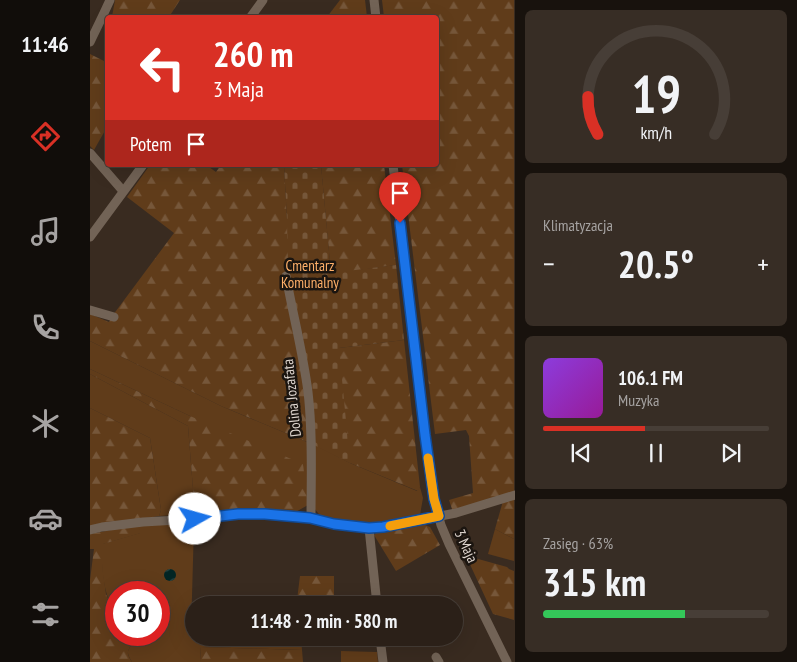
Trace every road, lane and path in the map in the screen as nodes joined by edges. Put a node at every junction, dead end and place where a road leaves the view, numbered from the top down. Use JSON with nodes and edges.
{"nodes":[{"id":1,"x":110,"y":0,"type":"edge"},
{"id":2,"x":262,"y":0,"type":"edge"},
{"id":3,"x":374,"y":0,"type":"edge"},
{"id":4,"x":252,"y":15,"type":"edge"},
{"id":5,"x":376,"y":15,"type":"edge"},
{"id":6,"x":90,"y":42,"type":"edge"},
{"id":7,"x":90,"y":153,"type":"edge"},
{"id":8,"x":141,"y":167,"type":"edge"},
{"id":9,"x":393,"y":167,"type":"edge"},
{"id":10,"x":124,"y":191,"type":"junction"},
{"id":11,"x":90,"y":237,"type":"edge"},
{"id":12,"x":286,"y":276,"type":"dead end"},
{"id":13,"x":90,"y":310,"type":"edge"},
{"id":14,"x":114,"y":317,"type":"dead end"},
{"id":15,"x":514,"y":495,"type":"edge"},
{"id":16,"x":439,"y":516,"type":"junction"},
{"id":17,"x":310,"y":518,"type":"junction"},
{"id":18,"x":369,"y":528,"type":"junction"},
{"id":19,"x":90,"y":530,"type":"edge"},
{"id":20,"x":376,"y":596,"type":"edge"},
{"id":21,"x":381,"y":646,"type":"edge"},
{"id":22,"x":383,"y":662,"type":"edge"},
{"id":23,"x":507,"y":662,"type":"edge"}],
"edges":[{"from":1,"to":6,"type":"street"},
{"from":2,"to":4,"type":"street"},
{"from":3,"to":5,"type":"street"},
{"from":7,"to":10,"type":"street"},
{"from":8,"to":10,"type":"street"},
{"from":9,"to":16,"type":"street","name":"3 Maja"},
{"from":10,"to":11,"type":"street"},
{"from":12,"to":17,"type":"street","name":"Dolina Jozafata"},
{"from":13,"to":14,"type":"street"},
{"from":15,"to":16,"type":"street"},
{"from":16,"to":18,"type":"street"},
{"from":16,"to":23,"type":"street","name":"3 Maja"},
{"from":17,"to":18,"type":"street"},
{"from":17,"to":19,"type":"street"},
{"from":18,"to":20,"type":"street"},
{"from":21,"to":22,"type":"street"}]}
